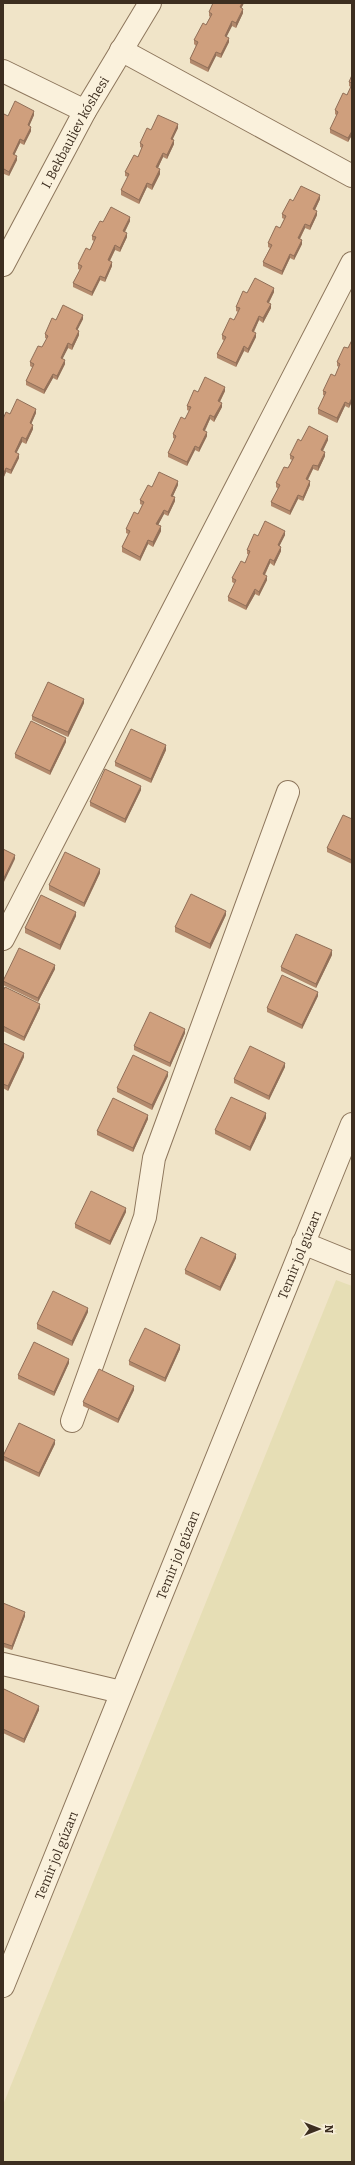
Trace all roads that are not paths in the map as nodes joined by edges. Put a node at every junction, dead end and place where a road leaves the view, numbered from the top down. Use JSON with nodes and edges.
{"nodes":[{"id":1,"x":150,"y":3,"type":"edge"},
{"id":2,"x":121,"y":50,"type":"junction"},
{"id":3,"x":3,"y":71,"type":"edge"},
{"id":4,"x":85,"y":111,"type":"junction"},
{"id":5,"x":352,"y":176,"type":"edge"},
{"id":6,"x":352,"y":263,"type":"edge"},
{"id":7,"x":3,"y":264,"type":"edge"},
{"id":8,"x":288,"y":792,"type":"dead end"},
{"id":9,"x":3,"y":939,"type":"edge"},
{"id":10,"x":352,"y":1124,"type":"edge"},
{"id":11,"x":303,"y":1243,"type":"junction"},
{"id":12,"x":352,"y":1263,"type":"edge"},
{"id":13,"x":72,"y":1421,"type":"dead end"},
{"id":14,"x":3,"y":1664,"type":"edge"},
{"id":15,"x":121,"y":1692,"type":"junction"},
{"id":16,"x":5,"y":1976,"type":"edge"}],
"edges":[{"from":1,"to":2,"type":"street","name":"I. Bekbauliev kóshesi"},
{"from":2,"to":4,"type":"street","name":"I. Bekbauliev kóshesi"},
{"from":2,"to":5,"type":"street"},
{"from":3,"to":4,"type":"street"},
{"from":4,"to":7,"type":"street","name":"I. Bekbauliev kóshesi"},
{"from":6,"to":9,"type":"street"},
{"from":8,"to":13,"type":"street"},
{"from":10,"to":11,"type":"street","name":"Temir jol gúzarı"},
{"from":11,"to":12,"type":"street"},
{"from":11,"to":15,"type":"street","name":"Temir jol gúzarı"},
{"from":14,"to":15,"type":"street"},
{"from":15,"to":16,"type":"street","name":"Temir jol gúzarı"}]}
